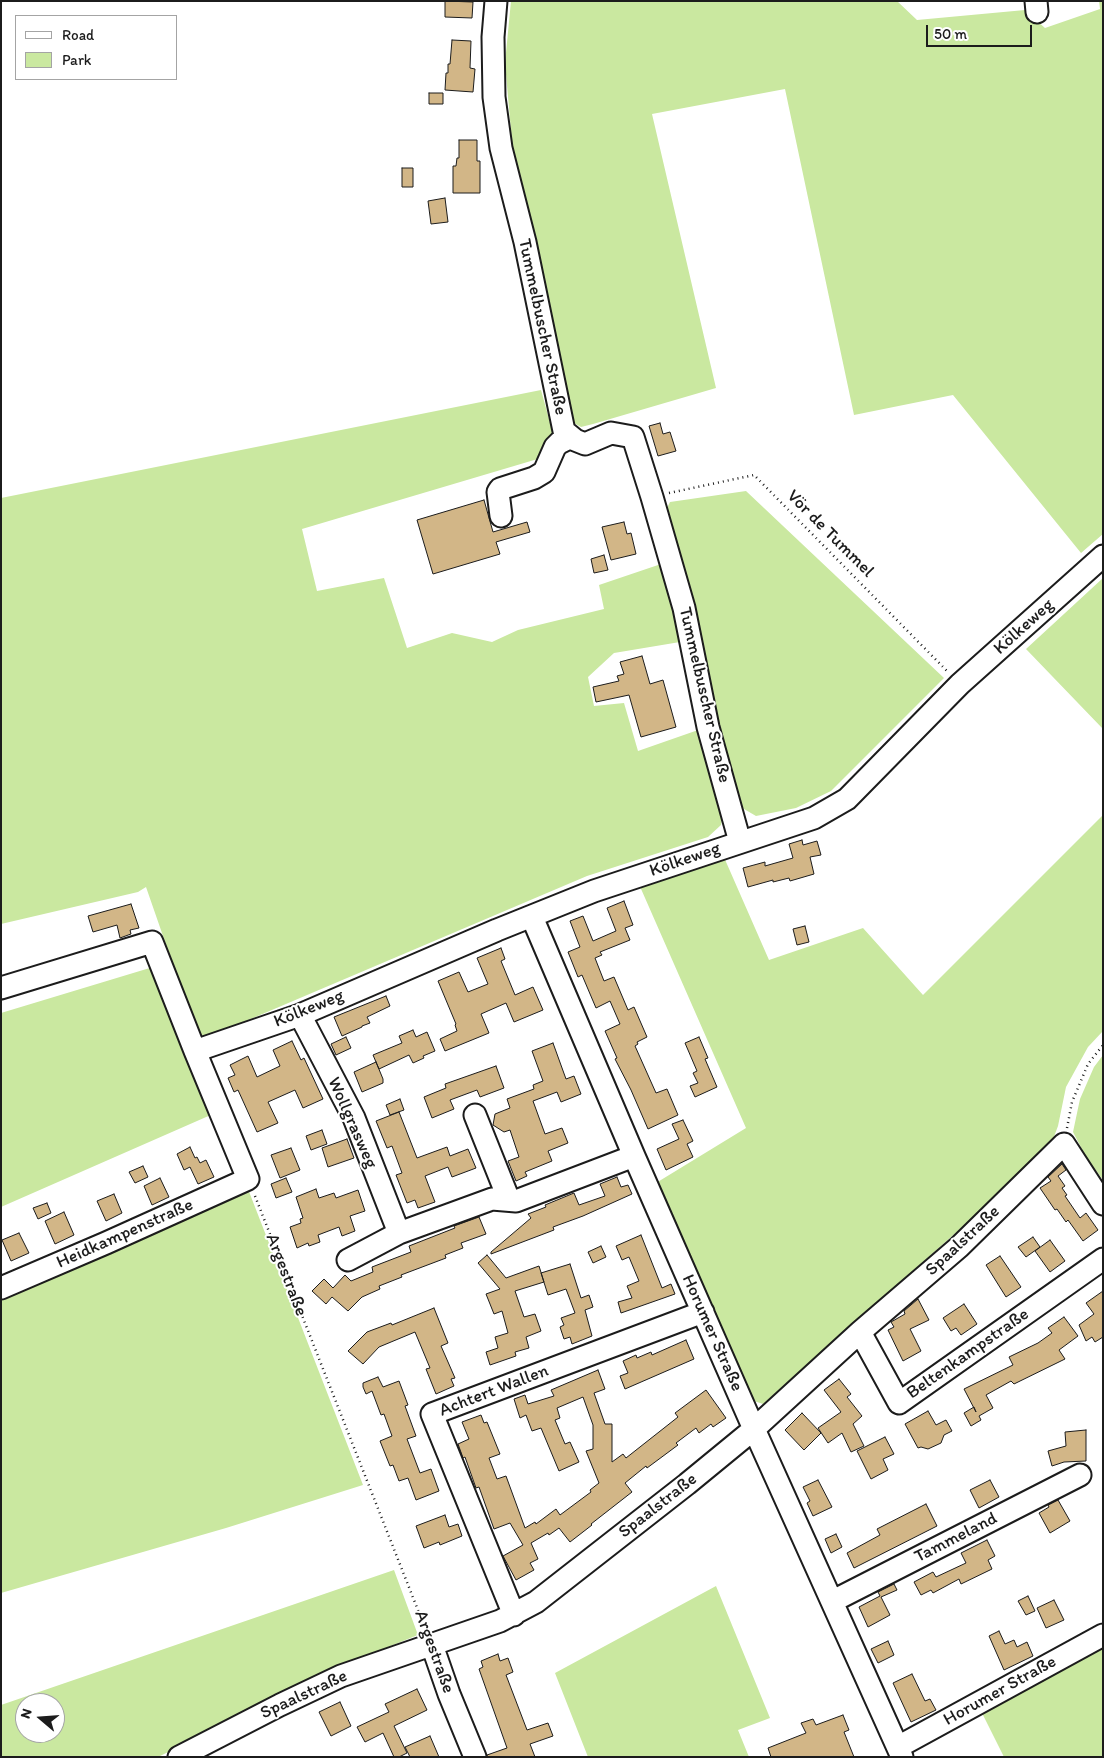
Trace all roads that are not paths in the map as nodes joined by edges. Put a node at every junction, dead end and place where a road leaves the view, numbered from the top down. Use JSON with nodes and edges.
{"nodes":[{"id":1,"x":496,"y":1,"type":"edge"},
{"id":2,"x":570,"y":436,"type":"junction"},
{"id":3,"x":502,"y":516,"type":"dead end"},
{"id":4,"x":1103,"y":556,"type":"edge"},
{"id":5,"x":740,"y":842,"type":"junction"},
{"id":6,"x":532,"y":917,"type":"junction"},
{"id":7,"x":1,"y":988,"type":"edge"},
{"id":8,"x":300,"y":1015,"type":"junction"},
{"id":9,"x":195,"y":1051,"type":"junction"},
{"id":10,"x":475,"y":1115,"type":"dead end"},
{"id":11,"x":634,"y":1156,"type":"junction"},
{"id":12,"x":509,"y":1200,"type":"junction"},
{"id":13,"x":1103,"y":1204,"type":"edge"},
{"id":14,"x":399,"y":1233,"type":"junction"},
{"id":15,"x":1103,"y":1259,"type":"edge"},
{"id":16,"x":348,"y":1260,"type":"dead end"},
{"id":17,"x":1,"y":1288,"type":"edge"},
{"id":18,"x":703,"y":1312,"type":"junction"},
{"id":19,"x":860,"y":1332,"type":"junction"},
{"id":20,"x":754,"y":1429,"type":"junction"},
{"id":21,"x":1080,"y":1475,"type":"dead end"},
{"id":22,"x":833,"y":1601,"type":"junction"},
{"id":23,"x":514,"y":1615,"type":"junction"},
{"id":24,"x":1103,"y":1635,"type":"edge"},
{"id":25,"x":432,"y":1646,"type":"junction"},
{"id":26,"x":900,"y":1752,"type":"edge"},
{"id":27,"x":179,"y":1757,"type":"edge"},
{"id":28,"x":475,"y":1757,"type":"edge"}],
"edges":[{"from":1,"to":2,"type":"street","name":"Tummelbuscher Straße"},
{"from":2,"to":3,"type":"street"},
{"from":2,"to":5,"type":"street","name":"Tummelbuscher Straße"},
{"from":4,"to":5,"type":"street","name":"Kölkeweg"},
{"from":5,"to":6,"type":"street","name":"Kölkeweg"},
{"from":6,"to":8,"type":"street","name":"Kölkeweg"},
{"from":6,"to":11,"type":"street","name":"Horumer Straße"},
{"from":7,"to":9,"type":"street"},
{"from":8,"to":9,"type":"street","name":"Kölkeweg"},
{"from":8,"to":14,"type":"street","name":"Wollgrasweg"},
{"from":9,"to":17,"type":"street","name":"Heidkampenstraße"},
{"from":10,"to":12,"type":"street"},
{"from":11,"to":12,"type":"street"},
{"from":11,"to":18,"type":"street","name":"Horumer Straße"},
{"from":12,"to":14,"type":"street"},
{"from":13,"to":19,"type":"street","name":"Spaalstraße"},
{"from":14,"to":16,"type":"street"},
{"from":15,"to":19,"type":"street","name":"Beltenkampstraße"},
{"from":18,"to":20,"type":"street","name":"Horumer Straße"},
{"from":18,"to":23,"type":"street","name":"Achtert Wallen"},
{"from":19,"to":20,"type":"street","name":"Spaalstraße"},
{"from":20,"to":22,"type":"street","name":"Horumer Straße"},
{"from":20,"to":23,"type":"street","name":"Spaalstraße"},
{"from":21,"to":22,"type":"street","name":"Tammeland"},
{"from":22,"to":26,"type":"street","name":"Horumer Straße"},
{"from":23,"to":25,"type":"street","name":"Spaalstraße"},
{"from":24,"to":26,"type":"street","name":"Horumer Straße"},
{"from":25,"to":27,"type":"street","name":"Spaalstraße"},
{"from":25,"to":28,"type":"street","name":"Argestraße"}]}
